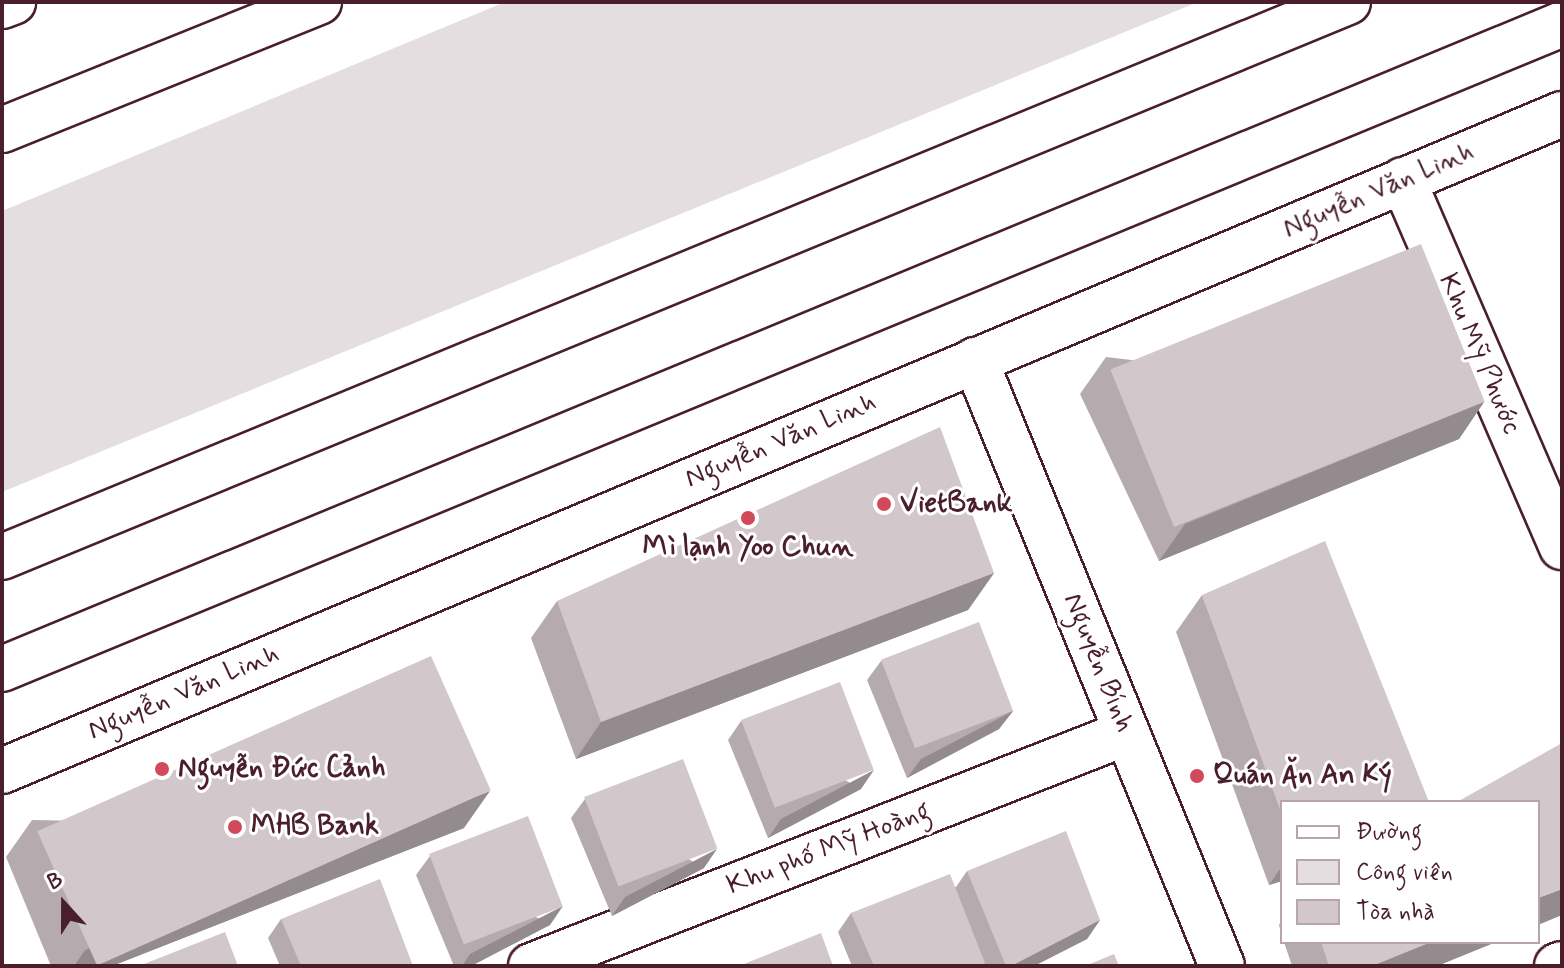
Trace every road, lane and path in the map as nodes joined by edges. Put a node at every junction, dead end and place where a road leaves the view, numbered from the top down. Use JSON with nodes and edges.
{"nodes":[{"id":1,"x":319,"y":2,"type":"edge"},
{"id":2,"x":1348,"y":2,"type":"edge"},
{"id":3,"x":1562,"y":24,"type":"edge"},
{"id":4,"x":1562,"y":114,"type":"edge"},
{"id":5,"x":2,"y":130,"type":"edge"},
{"id":6,"x":1403,"y":180,"type":"junction"},
{"id":7,"x":975,"y":360,"type":"junction"},
{"id":8,"x":1559,"y":533,"type":"edge"},
{"id":9,"x":2,"y":557,"type":"edge"},
{"id":10,"x":2,"y":669,"type":"edge"},
{"id":11,"x":1126,"y":733,"type":"junction"},
{"id":12,"x":2,"y":771,"type":"edge"},
{"id":13,"x":531,"y":966,"type":"edge"},
{"id":14,"x":1222,"y":966,"type":"edge"}],
"edges":[{"from":1,"to":5,"type":"main road"},
{"from":2,"to":9,"type":"main road"},
{"from":3,"to":10,"type":"main road"},
{"from":4,"to":6,"type":"main road","name":"Nguyễn Văn Linh"},
{"from":6,"to":7,"type":"main road","name":"Nguyễn Văn Linh"},
{"from":6,"to":8,"type":"main road","name":"Khu Mỹ Phước"},
{"from":7,"to":11,"type":"main road","name":"Nguyễn Bính"},
{"from":7,"to":12,"type":"main road","name":"Nguyễn Văn Linh"},
{"from":11,"to":13,"type":"main road","name":"Khu phố Mỹ Hoàng"},
{"from":11,"to":14,"type":"main road","name":"Nguyễn Bính"}]}
